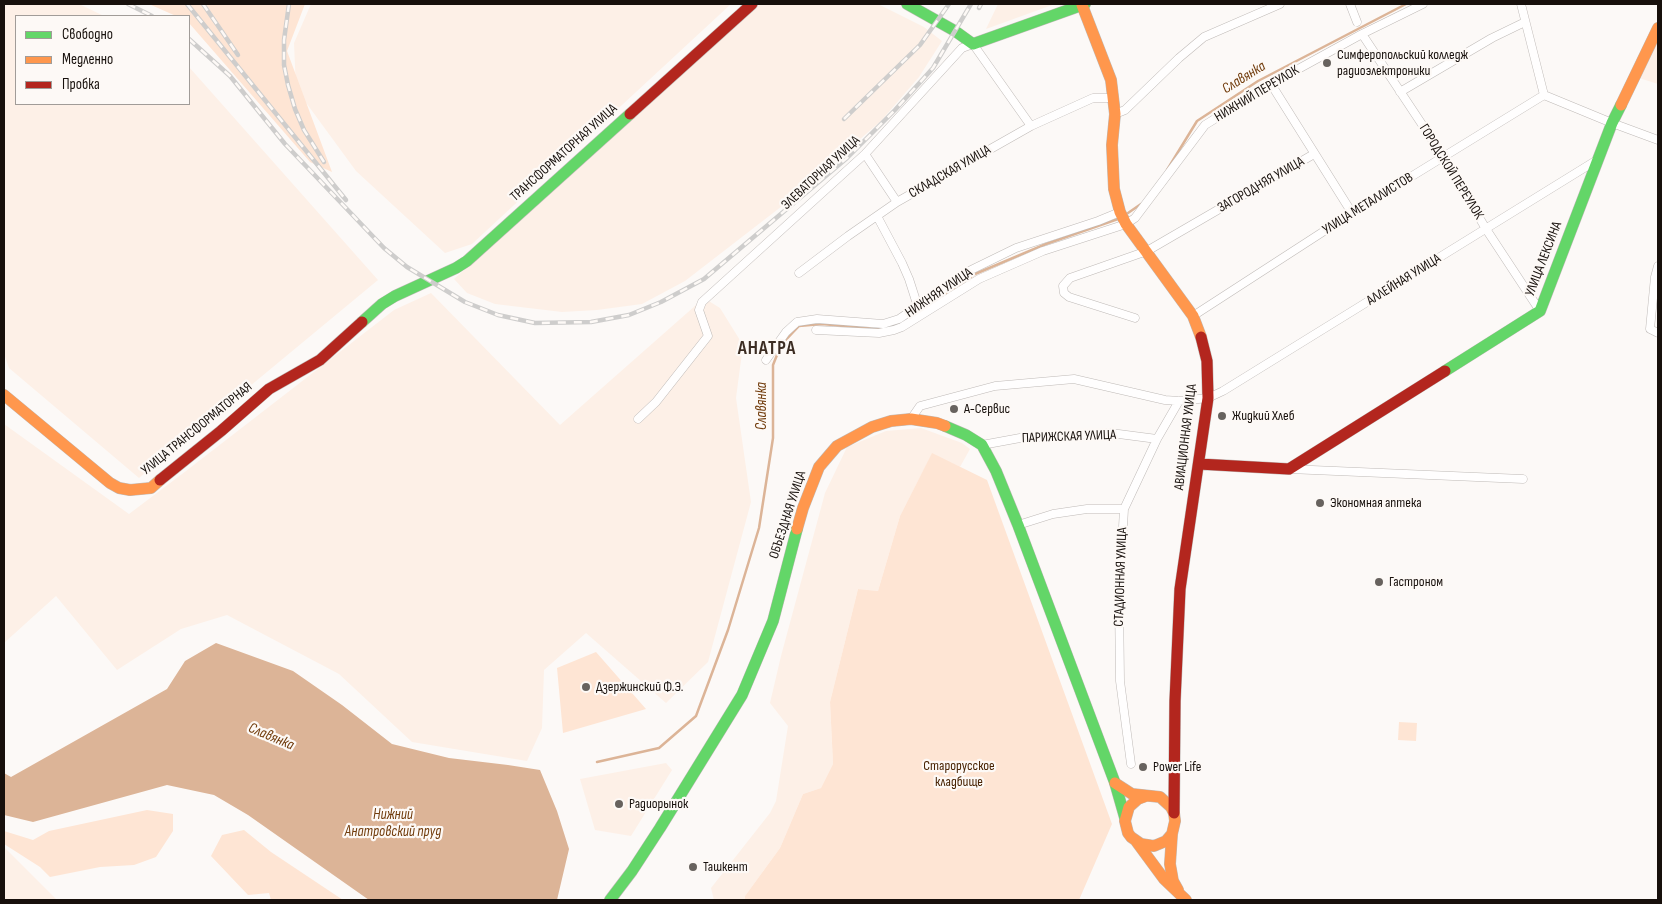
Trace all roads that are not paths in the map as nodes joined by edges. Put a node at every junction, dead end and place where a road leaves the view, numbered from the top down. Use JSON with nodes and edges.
{"nodes":[{"id":1,"x":752,"y":4,"type":"edge"},
{"id":2,"x":907,"y":4,"type":"edge"},
{"id":3,"x":1083,"y":4,"type":"edge"},
{"id":4,"x":1280,"y":4,"type":"edge"},
{"id":5,"x":1350,"y":4,"type":"edge"},
{"id":6,"x":1422,"y":4,"type":"edge"},
{"id":7,"x":1521,"y":4,"type":"edge"},
{"id":8,"x":1357,"y":22,"type":"dead end"},
{"id":9,"x":1525,"y":22,"type":"junction"},
{"id":10,"x":1658,"y":28,"type":"edge"},
{"id":11,"x":1362,"y":34,"type":"junction"},
{"id":12,"x":973,"y":44,"type":"junction"},
{"id":13,"x":1271,"y":84,"type":"junction"},
{"id":14,"x":1400,"y":92,"type":"junction"},
{"id":15,"x":1544,"y":94,"type":"junction"},
{"id":16,"x":1114,"y":98,"type":"junction"},
{"id":17,"x":1115,"y":114,"type":"junction"},
{"id":18,"x":1612,"y":123,"type":"junction"},
{"id":19,"x":1031,"y":126,"type":"junction"},
{"id":20,"x":1658,"y":140,"type":"edge"},
{"id":21,"x":865,"y":154,"type":"junction"},
{"id":22,"x":1314,"y":154,"type":"junction"},
{"id":23,"x":1443,"y":156,"type":"junction"},
{"id":24,"x":1599,"y":159,"type":"junction"},
{"id":25,"x":897,"y":202,"type":"junction"},
{"id":26,"x":1120,"y":212,"type":"junction"},
{"id":27,"x":1352,"y":214,"type":"junction"},
{"id":28,"x":877,"y":216,"type":"junction"},
{"id":29,"x":1126,"y":224,"type":"junction"},
{"id":30,"x":1486,"y":230,"type":"junction"},
{"id":31,"x":1147,"y":251,"type":"junction"},
{"id":32,"x":1658,"y":266,"type":"edge"},
{"id":33,"x":800,"y":273,"type":"dead end"},
{"id":34,"x":382,"y":304,"type":"joint"},
{"id":35,"x":918,"y":307,"type":"junction"},
{"id":36,"x":1540,"y":310,"type":"junction"},
{"id":37,"x":1192,"y":316,"type":"junction"},
{"id":38,"x":1135,"y":318,"type":"dead end"},
{"id":39,"x":816,"y":330,"type":"dead end"},
{"id":40,"x":1658,"y":333,"type":"edge"},
{"id":41,"x":766,"y":360,"type":"dead end"},
{"id":42,"x":4,"y":395,"type":"edge"},
{"id":43,"x":1208,"y":398,"type":"junction"},
{"id":44,"x":1179,"y":401,"type":"junction"},
{"id":45,"x":638,"y":419,"type":"dead end"},
{"id":46,"x":911,"y":419,"type":"junction"},
{"id":47,"x":1157,"y":439,"type":"junction"},
{"id":48,"x":982,"y":444,"type":"junction"},
{"id":49,"x":1199,"y":464,"type":"junction"},
{"id":50,"x":1289,"y":469,"type":"junction"},
{"id":51,"x":1523,"y":479,"type":"dead end"},
{"id":52,"x":1124,"y":509,"type":"junction"},
{"id":53,"x":1018,"y":525,"type":"junction"},
{"id":54,"x":1132,"y":764,"type":"dead end"},
{"id":55,"x":1174,"y":780,"type":"junction"},
{"id":56,"x":1114,"y":783,"type":"junction"},
{"id":57,"x":1150,"y":796,"type":"junction"},
{"id":58,"x":1174,"y":813,"type":"junction"},
{"id":59,"x":1125,"y":818,"type":"junction"},
{"id":60,"x":1172,"y":834,"type":"junction"},
{"id":61,"x":1136,"y":841,"type":"junction"},
{"id":62,"x":1183,"y":897,"type":"edge"},
{"id":63,"x":610,"y":900,"type":"edge"}],
"edges":[{"from":1,"to":34,"type":"main road","name":"ТРАНСФОРМАТОРНАЯ УЛИЦА"},
{"from":2,"to":12,"type":"main road"},
{"from":3,"to":12,"type":"main road","name":"ЭЛЕВАТОРНАЯ УЛИЦА"},
{"from":3,"to":16,"type":"main road","name":"АВИАЦИОННАЯ УЛИЦА"},
{"from":4,"to":17,"type":"street"},
{"from":5,"to":8,"type":"street"},
{"from":6,"to":11,"type":"street","name":"НИЖНИЙ ПЕРЕУЛОК"},
{"from":7,"to":9,"type":"street"},
{"from":9,"to":14,"type":"street"},
{"from":9,"to":15,"type":"street"},
{"from":10,"to":18,"type":"main road","name":"УЛИЦА ЛЕКСИНА"},
{"from":11,"to":13,"type":"street","name":"НИЖНИЙ ПЕРЕУЛОК"},
{"from":11,"to":14,"type":"street","name":"ГОРОДСКОЙ ПЕРЕУЛОК"},
{"from":12,"to":19,"type":"street"},
{"from":12,"to":21,"type":"street","name":"ЭЛЕВАТОРНАЯ УЛИЦА"},
{"from":13,"to":22,"type":"street"},
{"from":13,"to":29,"type":"street","name":"НИЖНИЙ ПЕРЕУЛОК"},
{"from":14,"to":23,"type":"street","name":"ГОРОДСКОЙ ПЕРЕУЛОК"},
{"from":15,"to":18,"type":"street"},
{"from":15,"to":23,"type":"street","name":"УЛИЦА МЕТАЛЛИСТОВ"},
{"from":16,"to":17,"type":"main road","name":"АВИАЦИОННАЯ УЛИЦА"},
{"from":16,"to":19,"type":"street","name":"СКЛАДСКАЯ УЛИЦА"},
{"from":17,"to":26,"type":"main road","name":"АВИАЦИОННАЯ УЛИЦА"},
{"from":18,"to":20,"type":"street"},
{"from":18,"to":24,"type":"main road","name":"УЛИЦА ЛЕКСИНА"},
{"from":19,"to":25,"type":"street","name":"СКЛАДСКАЯ УЛИЦА"},
{"from":21,"to":25,"type":"street"},
{"from":21,"to":45,"type":"street","name":"ЭЛЕВАТОРНАЯ УЛИЦА"},
{"from":22,"to":27,"type":"street","name":"ЗАГОРОДНЯЯ УЛИЦА"},
{"from":22,"to":31,"type":"street","name":"ЗАГОРОДНЯЯ УЛИЦА"},
{"from":23,"to":27,"type":"street","name":"УЛИЦА МЕТАЛЛИСТОВ"},
{"from":23,"to":30,"type":"street","name":"ГОРОДСКОЙ ПЕРЕУЛОК"},
{"from":24,"to":30,"type":"street","name":"АЛЛЕЙНАЯ УЛИЦА"},
{"from":24,"to":36,"type":"main road","name":"УЛИЦА ЛЕКСИНА"},
{"from":25,"to":28,"type":"street","name":"СКЛАДСКАЯ УЛИЦА"},
{"from":26,"to":29,"type":"main road","name":"АВИАЦИОННАЯ УЛИЦА"},
{"from":26,"to":35,"type":"street","name":"НИЖНЯЯ УЛИЦА"},
{"from":27,"to":37,"type":"street","name":"УЛИЦА МЕТАЛЛИСТОВ"},
{"from":28,"to":33,"type":"street","name":"СКЛАДСКАЯ УЛИЦА"},
{"from":28,"to":35,"type":"street"},
{"from":29,"to":31,"type":"main road","name":"АВИАЦИОННАЯ УЛИЦА"},
{"from":29,"to":39,"type":"street","name":"НИЖНЯЯ УЛИЦА"},
{"from":30,"to":36,"type":"street","name":"ГОРОДСКОЙ ПЕРЕУЛОК"},
{"from":30,"to":43,"type":"street","name":"АЛЛЕЙНАЯ УЛИЦА"},
{"from":31,"to":37,"type":"main road","name":"АВИАЦИОННАЯ УЛИЦА"},
{"from":31,"to":38,"type":"street","name":"ЗАГОРОДНЯЯ УЛИЦА"},
{"from":32,"to":40,"type":"street"},
{"from":34,"to":42,"type":"main road","name":"УЛИЦА ТРАНСФОРМАТОРНАЯ"},
{"from":35,"to":41,"type":"street","name":"НИЖНЯЯ УЛИЦА"},
{"from":36,"to":50,"type":"main road","name":"УЛИЦА ЛЕКСИНА"},
{"from":37,"to":43,"type":"main road","name":"АВИАЦИОННАЯ УЛИЦА"},
{"from":43,"to":44,"type":"street"},
{"from":43,"to":49,"type":"main road","name":"АВИАЦИОННАЯ УЛИЦА"},
{"from":44,"to":46,"type":"street"},
{"from":44,"to":47,"type":"street","name":"СТАДИОННАЯ УЛИЦА"},
{"from":46,"to":48,"type":"main road","name":"ОБЪЕЗДНАЯ УЛИЦА"},
{"from":46,"to":63,"type":"main road","name":"ОБЪЕЗДНАЯ УЛИЦА"},
{"from":47,"to":48,"type":"street","name":"ПАРИЖСКАЯ УЛИЦА"},
{"from":47,"to":52,"type":"street","name":"СТАДИОННАЯ УЛИЦА"},
{"from":48,"to":53,"type":"main road"},
{"from":49,"to":50,"type":"main road"},
{"from":49,"to":55,"type":"main road","name":"АВИАЦИОННАЯ УЛИЦА"},
{"from":50,"to":51,"type":"street"},
{"from":52,"to":53,"type":"street"},
{"from":52,"to":54,"type":"street","name":"СТАДИОННАЯ УЛИЦА"},
{"from":53,"to":56,"type":"main road"},
{"from":55,"to":57,"type":"main road"},
{"from":55,"to":58,"type":"main road","name":"АВИАЦИОННАЯ УЛИЦА"},
{"from":56,"to":57,"type":"main road"},
{"from":56,"to":59,"type":"main road"},
{"from":57,"to":58,"type":"main road"},
{"from":57,"to":59,"type":"main road"},
{"from":58,"to":60,"type":"main road"},
{"from":59,"to":61,"type":"main road"},
{"from":60,"to":61,"type":"main road"},
{"from":60,"to":62,"type":"main road"},
{"from":61,"to":62,"type":"main road"}]}
